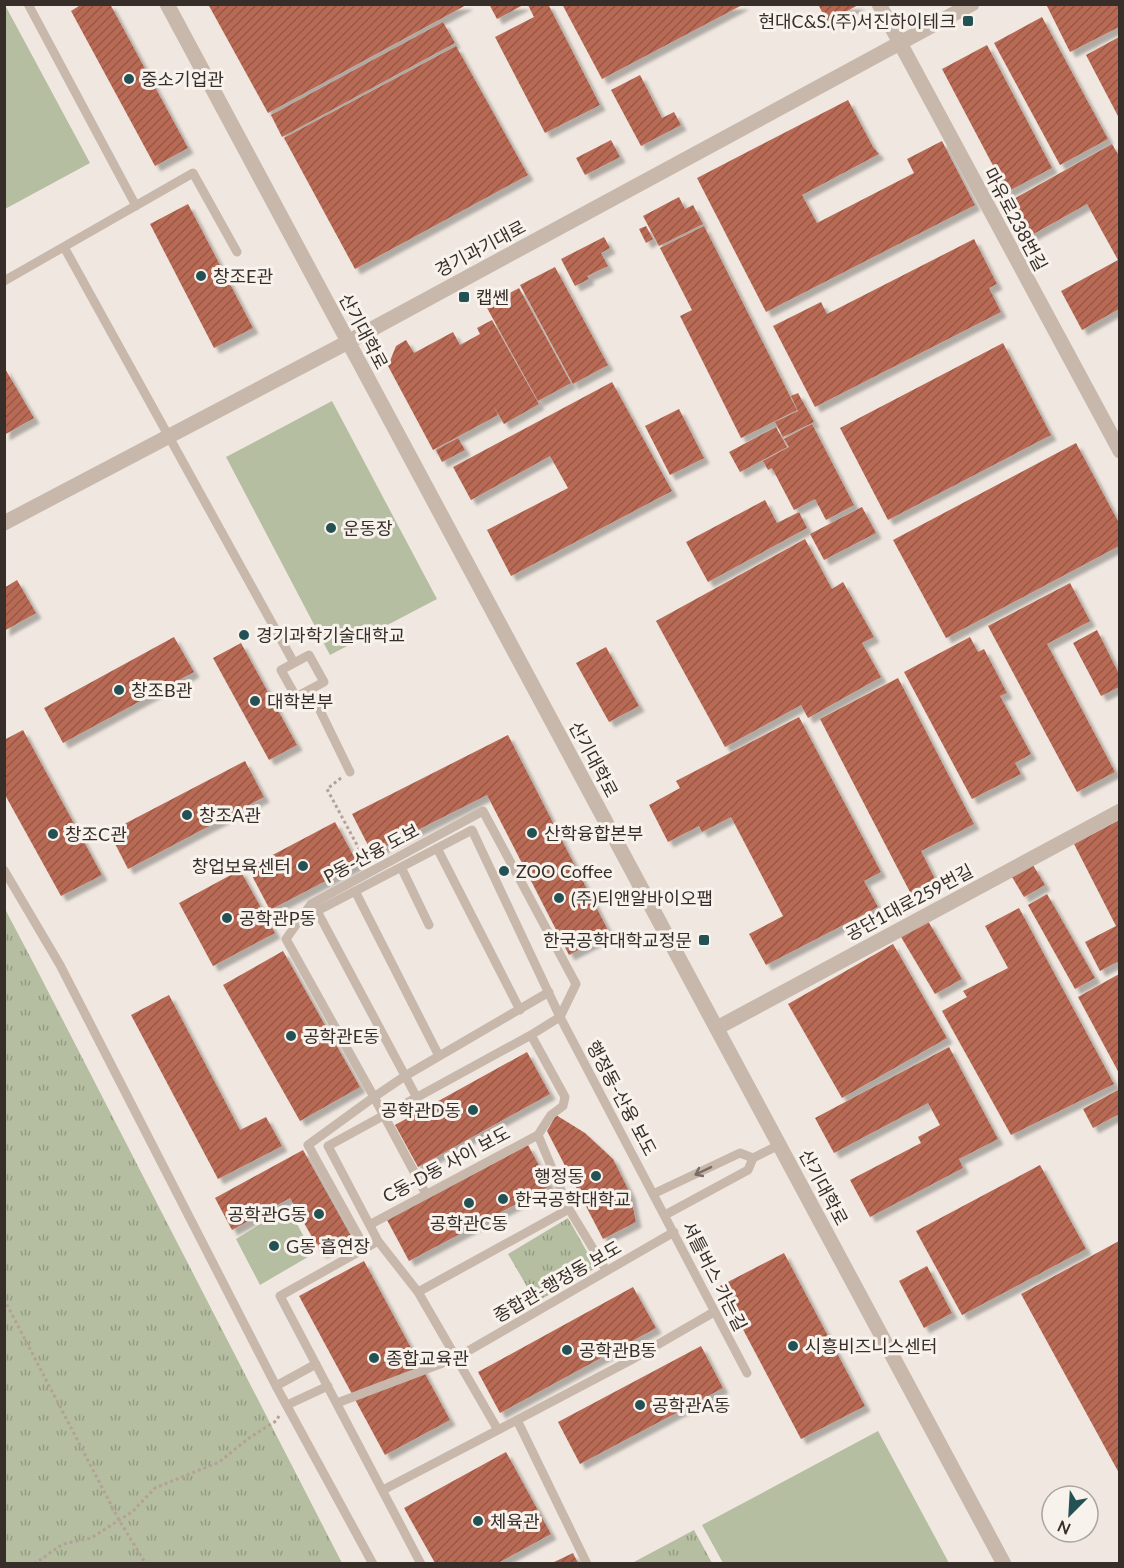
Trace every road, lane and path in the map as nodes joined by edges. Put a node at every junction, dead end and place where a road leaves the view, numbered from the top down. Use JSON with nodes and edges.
{"nodes":[{"id":1,"x":28,"y":4,"type":"edge"},
{"id":2,"x":166,"y":4,"type":"edge"},
{"id":3,"x":879,"y":4,"type":"edge"},
{"id":4,"x":972,"y":4,"type":"edge"},
{"id":5,"x":900,"y":43,"type":"junction"},
{"id":6,"x":136,"y":206,"type":"junction"},
{"id":7,"x":64,"y":247,"type":"junction"},
{"id":8,"x":237,"y":252,"type":"dead end"},
{"id":9,"x":4,"y":281,"type":"edge"},
{"id":10,"x":348,"y":342,"type":"junction"},
{"id":11,"x":170,"y":436,"type":"junction"},
{"id":12,"x":1119,"y":452,"type":"edge"},
{"id":13,"x":4,"y":524,"type":"edge"},
{"id":14,"x":294,"y":663,"type":"junction"},
{"id":15,"x":309,"y":690,"type":"junction"},
{"id":16,"x":350,"y":772,"type":"joint"},
{"id":17,"x":1119,"y":811,"type":"edge"},
{"id":18,"x":437,"y":848,"type":"junction"},
{"id":19,"x":401,"y":867,"type":"junction"},
{"id":20,"x":4,"y":870,"type":"edge"},
{"id":21,"x":376,"y":880,"type":"junction"},
{"id":22,"x":355,"y":891,"type":"junction"},
{"id":23,"x":429,"y":925,"type":"dead end"},
{"id":24,"x":549,"y":992,"type":"junction"},
{"id":25,"x":520,"y":1010,"type":"junction"},
{"id":26,"x":560,"y":1017,"type":"junction"},
{"id":27,"x":717,"y":1028,"type":"junction"},
{"id":28,"x":531,"y":1035,"type":"junction"},
{"id":29,"x":440,"y":1056,"type":"junction"},
{"id":30,"x":405,"y":1076,"type":"junction"},
{"id":31,"x":374,"y":1097,"type":"junction"},
{"id":32,"x":417,"y":1098,"type":"junction"},
{"id":33,"x":383,"y":1116,"type":"junction"},
{"id":34,"x":538,"y":1135,"type":"junction"},
{"id":35,"x":779,"y":1144,"type":"junction"},
{"id":36,"x":753,"y":1158,"type":"junction"},
{"id":37,"x":426,"y":1194,"type":"junction"},
{"id":38,"x":653,"y":1194,"type":"junction"},
{"id":39,"x":569,"y":1209,"type":"junction"},
{"id":40,"x":665,"y":1215,"type":"junction"},
{"id":41,"x":371,"y":1224,"type":"junction"},
{"id":42,"x":674,"y":1232,"type":"junction"},
{"id":43,"x":378,"y":1241,"type":"junction"},
{"id":44,"x":365,"y":1248,"type":"junction"},
{"id":45,"x":606,"y":1270,"type":"junction"},
{"id":46,"x":418,"y":1292,"type":"junction"},
{"id":47,"x":4,"y":1299,"type":"edge"},
{"id":48,"x":714,"y":1312,"type":"junction"},
{"id":49,"x":456,"y":1358,"type":"junction"},
{"id":50,"x":316,"y":1364,"type":"junction"},
{"id":51,"x":747,"y":1373,"type":"dead end"},
{"id":52,"x":276,"y":1386,"type":"junction"},
{"id":53,"x":328,"y":1386,"type":"junction"},
{"id":54,"x":337,"y":1403,"type":"junction"},
{"id":55,"x":287,"y":1405,"type":"junction"},
{"id":56,"x":517,"y":1420,"type":"junction"},
{"id":57,"x":276,"y":1421,"type":"dead end"},
{"id":58,"x":498,"y":1430,"type":"junction"},
{"id":59,"x":383,"y":1490,"type":"junction"},
{"id":60,"x":119,"y":1520,"type":"junction"},
{"id":61,"x":34,"y":1563,"type":"edge"},
{"id":62,"x":146,"y":1563,"type":"edge"},
{"id":63,"x":373,"y":1563,"type":"edge"},
{"id":64,"x":421,"y":1563,"type":"edge"},
{"id":65,"x":587,"y":1563,"type":"edge"},
{"id":66,"x":1004,"y":1563,"type":"edge"}],
"edges":[{"from":1,"to":6,"type":"lane"},
{"from":2,"to":10,"type":"street","name":"산기대학로"},
{"from":3,"to":5,"type":"street","name":"마유로238번길"},
{"from":4,"to":5,"type":"street","name":"경기과기대로"},
{"from":5,"to":10,"type":"street","name":"경기과기대로"},
{"from":5,"to":12,"type":"street","name":"마유로238번길"},
{"from":6,"to":7,"type":"lane"},
{"from":6,"to":8,"type":"lane"},
{"from":7,"to":9,"type":"lane"},
{"from":7,"to":11,"type":"lane"},
{"from":10,"to":11,"type":"street","name":"경기과기대로"},
{"from":10,"to":27,"type":"street","name":"산기대학로"},
{"from":11,"to":13,"type":"street","name":"경기과기대로"},
{"from":11,"to":14,"type":"lane"},
{"from":14,"to":15,"type":"lane"},
{"from":14,"to":15,"type":"lane"},
{"from":15,"to":16,"type":"lane"},
{"from":16,"to":21,"type":"path"},
{"from":17,"to":27,"type":"street","name":"공단1대로259번길"},
{"from":18,"to":19,"type":"lane"},
{"from":18,"to":24,"type":"lane","name":"행정동-산융 보도"},
{"from":18,"to":25,"type":"lane"},
{"from":19,"to":21,"type":"lane"},
{"from":19,"to":23,"type":"lane"},
{"from":20,"to":52,"type":"lane"},
{"from":21,"to":22,"type":"lane"},
{"from":22,"to":29,"type":"lane"},
{"from":22,"to":30,"type":"lane"},
{"from":24,"to":25,"type":"lane"},
{"from":24,"to":26,"type":"lane","name":"행정동-산융 보도"},
{"from":25,"to":29,"type":"lane"},
{"from":26,"to":28,"type":"lane"},
{"from":26,"to":31,"type":"lane","name":"P동-산융 도보"},
{"from":26,"to":38,"type":"lane","name":"행정동-산융 보도"},
{"from":27,"to":35,"type":"street","name":"산기대학로"},
{"from":28,"to":32,"type":"lane"},
{"from":28,"to":34,"type":"lane"},
{"from":29,"to":30,"type":"lane"},
{"from":30,"to":31,"type":"lane"},
{"from":30,"to":32,"type":"lane"},
{"from":31,"to":33,"type":"lane"},
{"from":31,"to":44,"type":"lane"},
{"from":32,"to":33,"type":"lane"},
{"from":33,"to":37,"type":"lane"},
{"from":33,"to":41,"type":"lane"},
{"from":34,"to":37,"type":"lane","name":"C동-D동 사이 보도"},
{"from":34,"to":39,"type":"lane"},
{"from":35,"to":36,"type":"lane"},
{"from":35,"to":66,"type":"street","name":"산기대학로"},
{"from":36,"to":38,"type":"lane","one_way":true},
{"from":36,"to":40,"type":"lane"},
{"from":37,"to":41,"type":"lane","name":"C동-D동 사이 보도"},
{"from":38,"to":40,"type":"lane","name":"셔틀버스 가는길"},
{"from":39,"to":45,"type":"lane"},
{"from":39,"to":46,"type":"lane"},
{"from":40,"to":42,"type":"lane","name":"셔틀버스 가는길"},
{"from":41,"to":43,"type":"lane"},
{"from":42,"to":45,"type":"lane","name":"종합관-행정동 보도"},
{"from":42,"to":48,"type":"lane","name":"셔틀버스 가는길"},
{"from":43,"to":44,"type":"lane"},
{"from":43,"to":46,"type":"lane"},
{"from":44,"to":50,"type":"lane"},
{"from":45,"to":49,"type":"lane","name":"종합관-행정동 보도"},
{"from":46,"to":49,"type":"lane"},
{"from":47,"to":60,"type":"path"},
{"from":48,"to":51,"type":"lane","name":"셔틀버스 가는길"},
{"from":48,"to":56,"type":"lane"},
{"from":49,"to":54,"type":"lane","name":"종합관-행정동 보도"},
{"from":49,"to":58,"type":"lane"},
{"from":50,"to":52,"type":"lane"},
{"from":50,"to":53,"type":"lane"},
{"from":52,"to":55,"type":"lane"},
{"from":53,"to":54,"type":"lane"},
{"from":53,"to":55,"type":"lane"},
{"from":54,"to":59,"type":"lane"},
{"from":55,"to":63,"type":"lane"},
{"from":56,"to":58,"type":"lane"},
{"from":56,"to":65,"type":"lane"},
{"from":57,"to":60,"type":"path"},
{"from":58,"to":59,"type":"lane"},
{"from":59,"to":64,"type":"lane"},
{"from":60,"to":61,"type":"path"},
{"from":60,"to":62,"type":"path"}]}
